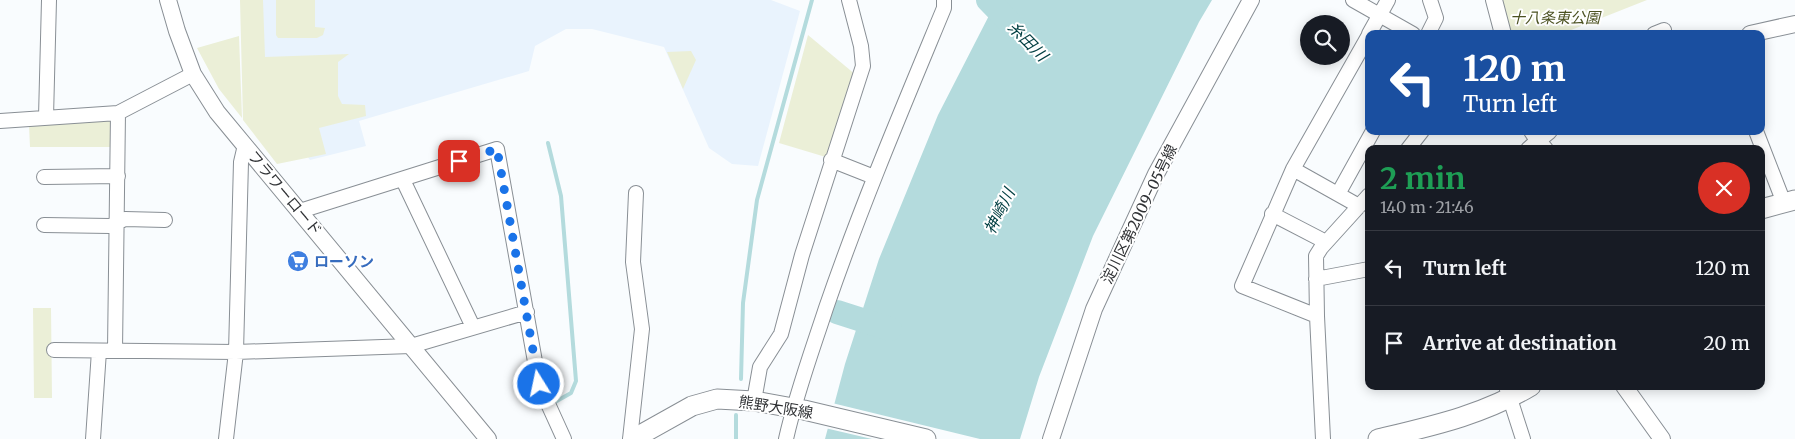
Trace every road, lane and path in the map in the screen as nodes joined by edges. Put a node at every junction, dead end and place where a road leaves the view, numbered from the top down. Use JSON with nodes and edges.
{"nodes":[{"id":1,"x":49,"y":0,"type":"edge"},
{"id":2,"x":168,"y":0,"type":"edge"},
{"id":3,"x":850,"y":0,"type":"edge"},
{"id":4,"x":944,"y":0,"type":"edge"},
{"id":5,"x":1250,"y":0,"type":"edge"},
{"id":6,"x":1353,"y":0,"type":"edge"},
{"id":7,"x":1388,"y":0,"type":"edge"},
{"id":8,"x":1430,"y":0,"type":"edge"},
{"id":9,"x":1494,"y":0,"type":"edge"},
{"id":10,"x":1380,"y":15,"type":"junction"},
{"id":11,"x":1795,"y":24,"type":"edge"},
{"id":12,"x":1371,"y":30,"type":"edge"},
{"id":13,"x":1405,"y":30,"type":"edge"},
{"id":14,"x":1430,"y":30,"type":"edge"},
{"id":15,"x":1501,"y":30,"type":"edge"},
{"id":16,"x":1765,"y":31,"type":"edge"},
{"id":17,"x":1365,"y":41,"type":"edge"},
{"id":18,"x":193,"y":74,"type":"junction"},
{"id":19,"x":118,"y":112,"type":"junction"},
{"id":20,"x":46,"y":118,"type":"junction"},
{"id":21,"x":0,"y":121,"type":"edge"},
{"id":22,"x":1419,"y":135,"type":"edge"},
{"id":23,"x":245,"y":145,"type":"junction"},
{"id":24,"x":1411,"y":145,"type":"edge"},
{"id":25,"x":1365,"y":147,"type":"edge"},
{"id":26,"x":1765,"y":150,"type":"edge"},
{"id":27,"x":831,"y":160,"type":"junction"},
{"id":28,"x":1293,"y":169,"type":"junction"},
{"id":29,"x":118,"y":176,"type":"junction"},
{"id":30,"x":44,"y":177,"type":"dead end"},
{"id":31,"x":874,"y":177,"type":"junction"},
{"id":32,"x":403,"y":180,"type":"junction"},
{"id":33,"x":636,"y":193,"type":"dead end"},
{"id":34,"x":1338,"y":194,"type":"junction"},
{"id":35,"x":1364,"y":200,"type":"edge"},
{"id":36,"x":1790,"y":202,"type":"edge"},
{"id":37,"x":1765,"y":208,"type":"edge"},
{"id":38,"x":300,"y":210,"type":"junction"},
{"id":39,"x":1272,"y":214,"type":"junction"},
{"id":40,"x":165,"y":220,"type":"dead end"},
{"id":41,"x":118,"y":223,"type":"junction"},
{"id":42,"x":44,"y":225,"type":"dead end"},
{"id":43,"x":1326,"y":242,"type":"junction"},
{"id":44,"x":1365,"y":270,"type":"edge"},
{"id":45,"x":1316,"y":278,"type":"junction"},
{"id":46,"x":527,"y":312,"type":"junction"},
{"id":47,"x":1317,"y":316,"type":"junction"},
{"id":48,"x":473,"y":327,"type":"junction"},
{"id":49,"x":411,"y":346,"type":"junction"},
{"id":50,"x":54,"y":350,"type":"dead end"},
{"id":51,"x":115,"y":350,"type":"junction"},
{"id":52,"x":99,"y":351,"type":"junction"},
{"id":53,"x":236,"y":352,"type":"junction"},
{"id":54,"x":1627,"y":390,"type":"edge"},
{"id":55,"x":1508,"y":392,"type":"edge"},
{"id":56,"x":754,"y":401,"type":"junction"},
{"id":57,"x":799,"y":409,"type":"junction"},
{"id":58,"x":93,"y":439,"type":"edge"},
{"id":59,"x":226,"y":439,"type":"edge"},
{"id":60,"x":488,"y":439,"type":"edge"},
{"id":61,"x":564,"y":439,"type":"edge"},
{"id":62,"x":631,"y":439,"type":"edge"},
{"id":63,"x":786,"y":439,"type":"edge"},
{"id":64,"x":926,"y":439,"type":"edge"},
{"id":65,"x":1051,"y":439,"type":"edge"},
{"id":66,"x":1323,"y":439,"type":"edge"},
{"id":67,"x":1378,"y":439,"type":"edge"},
{"id":68,"x":1523,"y":439,"type":"edge"},
{"id":69,"x":1662,"y":439,"type":"edge"}],
"edges":[{"from":1,"to":20,"type":"street"},
{"from":2,"to":18,"type":"street","name":"フラワーロード"},
{"from":3,"to":27,"type":"street"},
{"from":4,"to":31,"type":"street"},
{"from":5,"to":65,"type":"street","name":"淀川区第2009-05号線"},
{"from":6,"to":10,"type":"street"},
{"from":7,"to":10,"type":"street"},
{"from":8,"to":14,"type":"street"},
{"from":9,"to":15,"type":"street"},
{"from":10,"to":12,"type":"street"},
{"from":10,"to":13,"type":"street"},
{"from":11,"to":16,"type":"street"},
{"from":17,"to":28,"type":"street"},
{"from":18,"to":19,"type":"street"},
{"from":18,"to":23,"type":"street","name":"フラワーロード"},
{"from":19,"to":20,"type":"street"},
{"from":19,"to":29,"type":"street"},
{"from":20,"to":21,"type":"street"},
{"from":22,"to":24,"type":"street"},
{"from":23,"to":38,"type":"street","name":"フラワーロード"},
{"from":23,"to":53,"type":"street"},
{"from":25,"to":34,"type":"street"},
{"from":26,"to":36,"type":"street"},
{"from":27,"to":31,"type":"street"},
{"from":27,"to":56,"type":"street"},
{"from":28,"to":34,"type":"street"},
{"from":28,"to":39,"type":"street"},
{"from":29,"to":30,"type":"street"},
{"from":29,"to":41,"type":"street"},
{"from":31,"to":57,"type":"street"},
{"from":32,"to":38,"type":"street"},
{"from":32,"to":46,"type":"street"},
{"from":32,"to":48,"type":"street"},
{"from":33,"to":62,"type":"street"},
{"from":34,"to":35,"type":"street"},
{"from":35,"to":43,"type":"street"},
{"from":36,"to":37,"type":"main road"},
{"from":38,"to":49,"type":"street","name":"フラワーロード"},
{"from":39,"to":43,"type":"street"},
{"from":39,"to":47,"type":"street"},
{"from":40,"to":41,"type":"street"},
{"from":41,"to":42,"type":"street"},
{"from":41,"to":51,"type":"street"},
{"from":43,"to":45,"type":"street"},
{"from":44,"to":45,"type":"street"},
{"from":45,"to":47,"type":"street"},
{"from":46,"to":48,"type":"street"},
{"from":46,"to":61,"type":"street"},
{"from":47,"to":66,"type":"street"},
{"from":48,"to":49,"type":"street"},
{"from":49,"to":53,"type":"street"},
{"from":49,"to":60,"type":"street","name":"フラワーロード"},
{"from":50,"to":52,"type":"street"},
{"from":51,"to":52,"type":"street"},
{"from":51,"to":53,"type":"street"},
{"from":52,"to":58,"type":"street"},
{"from":53,"to":59,"type":"street"},
{"from":54,"to":69,"type":"street"},
{"from":55,"to":67,"type":"main road"},
{"from":55,"to":68,"type":"street"},
{"from":56,"to":57,"type":"main road","name":"熊野大阪線"},
{"from":56,"to":62,"type":"main road","name":"熊野大阪線"},
{"from":57,"to":63,"type":"street"},
{"from":57,"to":64,"type":"main road","name":"熊野大阪線"}]}
